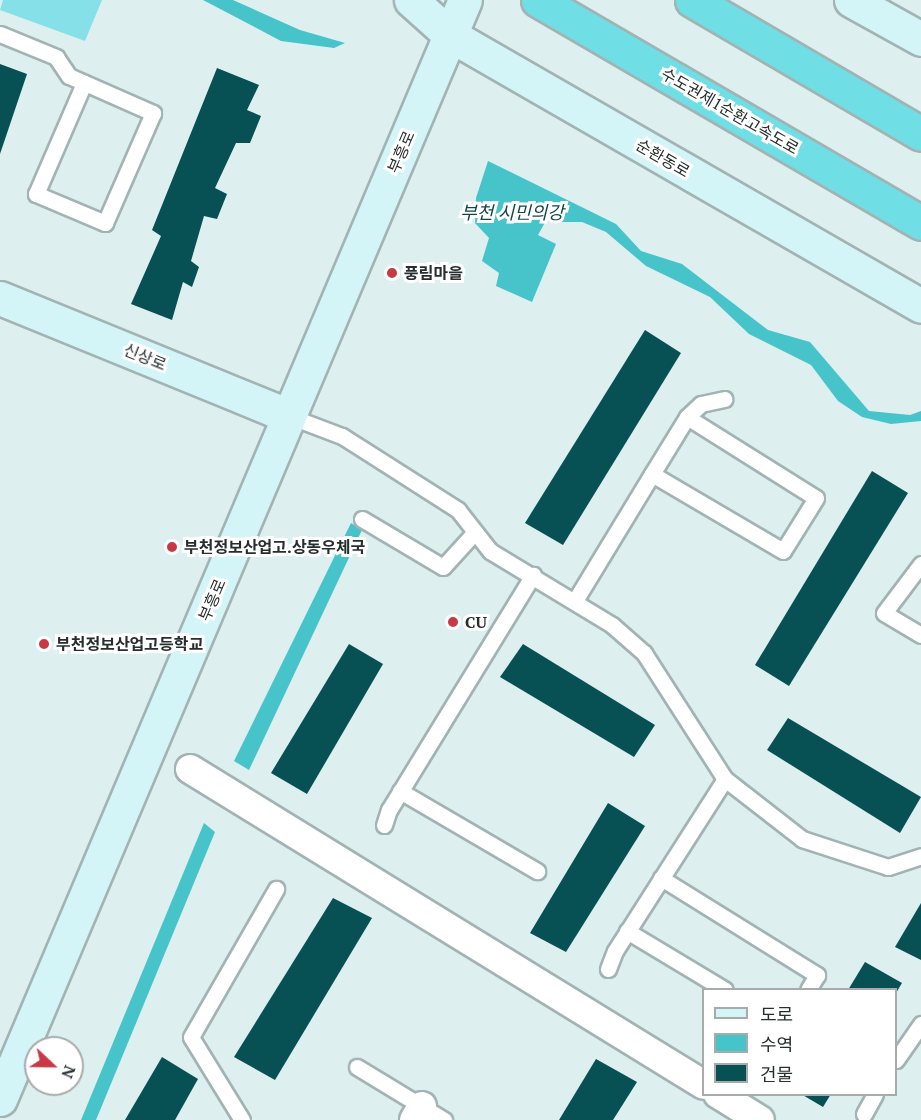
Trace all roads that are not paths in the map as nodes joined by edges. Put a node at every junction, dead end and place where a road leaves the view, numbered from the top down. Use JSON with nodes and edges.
{"nodes":[{"id":1,"x":411,"y":0,"type":"edge"},
{"id":2,"x":465,"y":0,"type":"edge"},
{"id":3,"x":538,"y":0,"type":"edge"},
{"id":4,"x":692,"y":0,"type":"edge"},
{"id":5,"x":850,"y":0,"type":"edge"},
{"id":6,"x":0,"y":34,"type":"edge"},
{"id":7,"x":450,"y":35,"type":"junction"},
{"id":8,"x":921,"y":39,"type":"edge"},
{"id":9,"x":84,"y":83,"type":"junction"},
{"id":10,"x":852,"y":93,"type":"junction"},
{"id":11,"x":921,"y":121,"type":"edge"},
{"id":12,"x":921,"y":134,"type":"edge"},
{"id":13,"x":822,"y":164,"type":"junction"},
{"id":14,"x":921,"y":223,"type":"edge"},
{"id":15,"x":921,"y":244,"type":"edge"},
{"id":16,"x":0,"y":298,"type":"edge"},
{"id":17,"x":921,"y":306,"type":"edge"},
{"id":18,"x":724,"y":399,"type":"dead end"},
{"id":19,"x":289,"y":416,"type":"junction"},
{"id":20,"x":687,"y":417,"type":"junction"},
{"id":21,"x":652,"y":474,"type":"junction"},
{"id":22,"x":362,"y":519,"type":"dead end"},
{"id":23,"x":474,"y":533,"type":"junction"},
{"id":24,"x":921,"y":564,"type":"edge"},
{"id":25,"x":533,"y":575,"type":"junction"},
{"id":26,"x":576,"y":600,"type":"junction"},
{"id":27,"x":921,"y":636,"type":"edge"},
{"id":28,"x":190,"y":770,"type":"dead end"},
{"id":29,"x":725,"y":779,"type":"junction"},
{"id":30,"x":400,"y":791,"type":"junction"},
{"id":31,"x":384,"y":825,"type":"dead end"},
{"id":32,"x":921,"y":856,"type":"edge"},
{"id":33,"x":537,"y":871,"type":"dead end"},
{"id":34,"x":662,"y":878,"type":"junction"},
{"id":35,"x":276,"y":890,"type":"dead end"},
{"id":36,"x":627,"y":931,"type":"junction"},
{"id":37,"x":608,"y":969,"type":"dead end"},
{"id":38,"x":722,"y":988,"type":"edge"},
{"id":39,"x":809,"y":988,"type":"edge"},
{"id":40,"x":921,"y":1024,"type":"edge"},
{"id":41,"x":897,"y":1059,"type":"edge"},
{"id":42,"x":357,"y":1067,"type":"dead end"},
{"id":43,"x":702,"y":1084,"type":"edge"},
{"id":44,"x":720,"y":1096,"type":"edge"},
{"id":45,"x":874,"y":1096,"type":"edge"},
{"id":46,"x":0,"y":1099,"type":"edge"},
{"id":47,"x":864,"y":1114,"type":"dead end"},
{"id":48,"x":426,"y":1115,"type":"edge"},
{"id":49,"x":242,"y":1120,"type":"edge"},
{"id":50,"x":760,"y":1120,"type":"edge"}],
"edges":[{"from":1,"to":7,"type":"street","name":"순환동로"},
{"from":2,"to":7,"type":"street","name":"부흥로"},
{"from":3,"to":13,"type":"highway","name":"수도권제1순환고속도로"},
{"from":4,"to":10,"type":"highway"},
{"from":5,"to":8,"type":"street"},
{"from":6,"to":9,"type":"lane"},
{"from":7,"to":17,"type":"street","name":"순환동로"},
{"from":7,"to":19,"type":"street","name":"부흥로"},
{"from":9,"to":9,"type":"lane"},
{"from":10,"to":11,"type":"highway"},
{"from":10,"to":12,"type":"highway"},
{"from":13,"to":14,"type":"highway","name":"수도권제1순환고속도로"},
{"from":13,"to":15,"type":"highway"},
{"from":16,"to":19,"type":"street","name":"신상로"},
{"from":18,"to":20,"type":"lane"},
{"from":19,"to":23,"type":"lane"},
{"from":19,"to":46,"type":"street","name":"부흥로"},
{"from":20,"to":21,"type":"lane"},
{"from":20,"to":21,"type":"lane"},
{"from":21,"to":26,"type":"lane"},
{"from":22,"to":23,"type":"lane"},
{"from":23,"to":25,"type":"lane"},
{"from":24,"to":27,"type":"lane"},
{"from":25,"to":26,"type":"lane"},
{"from":25,"to":30,"type":"lane"},
{"from":26,"to":29,"type":"lane"},
{"from":28,"to":43,"type":"street"},
{"from":29,"to":32,"type":"lane"},
{"from":29,"to":34,"type":"lane"},
{"from":30,"to":31,"type":"lane"},
{"from":30,"to":33,"type":"lane"},
{"from":34,"to":36,"type":"lane"},
{"from":34,"to":39,"type":"lane"},
{"from":35,"to":49,"type":"lane"},
{"from":36,"to":37,"type":"lane"},
{"from":36,"to":38,"type":"lane"},
{"from":40,"to":41,"type":"lane"},
{"from":42,"to":48,"type":"lane"},
{"from":44,"to":50,"type":"street"},
{"from":45,"to":47,"type":"lane"}]}
